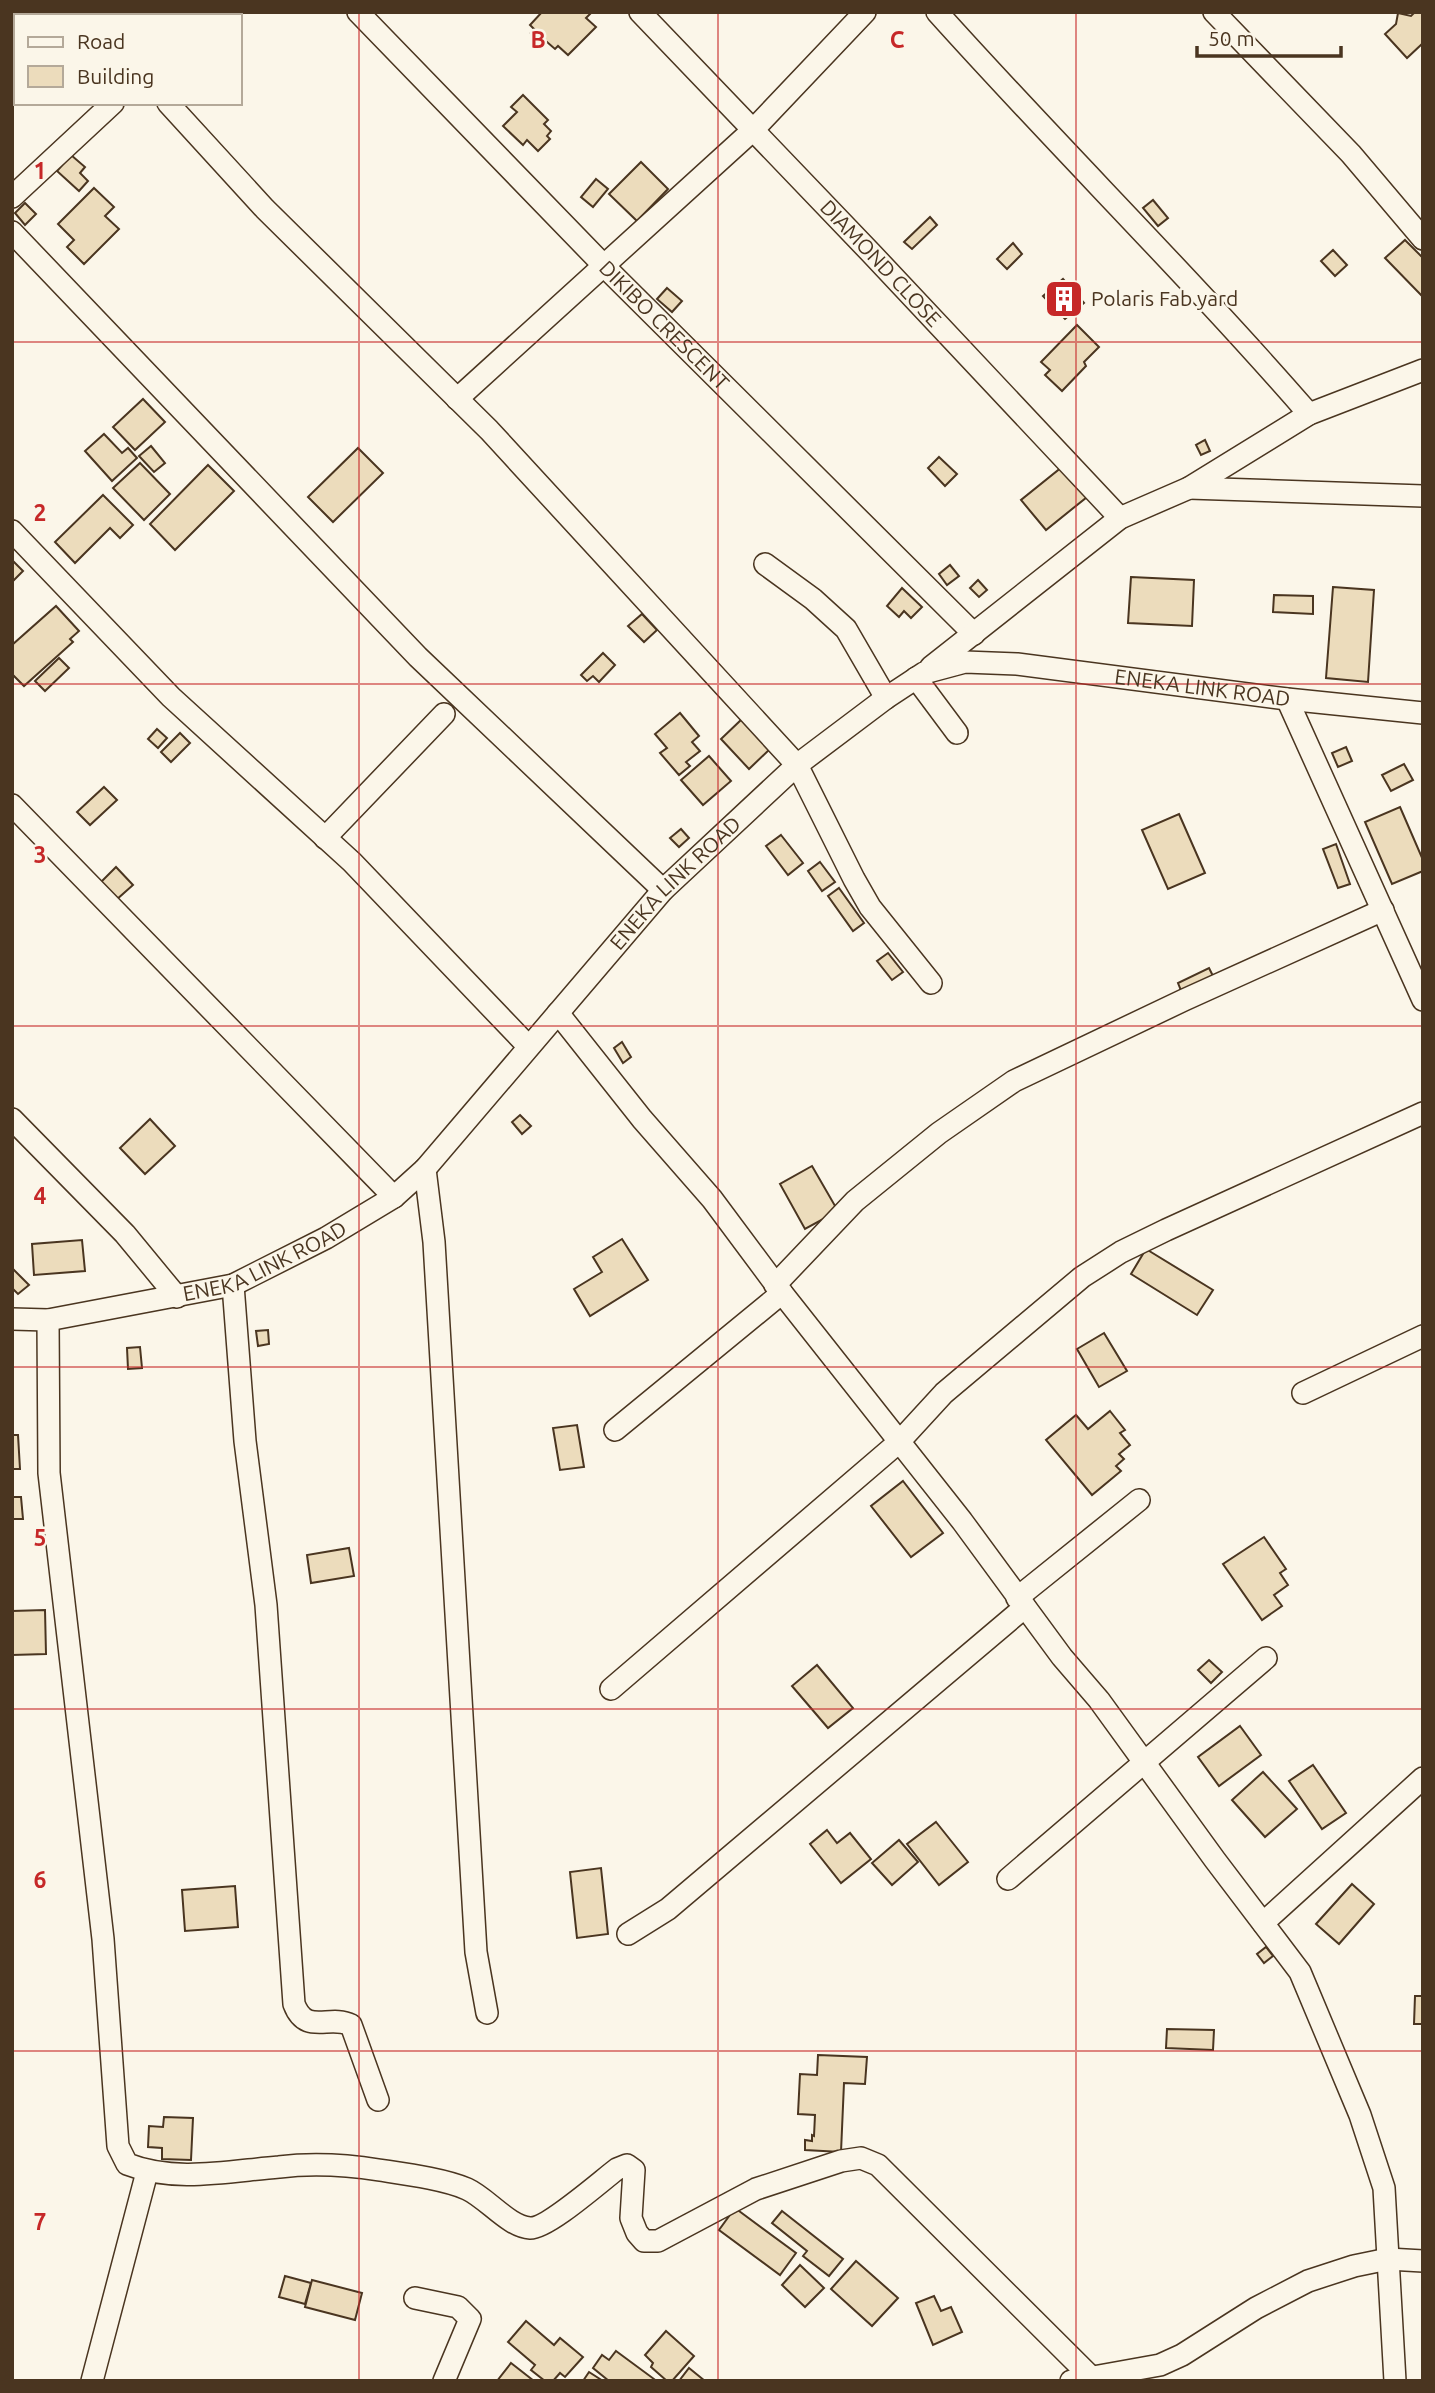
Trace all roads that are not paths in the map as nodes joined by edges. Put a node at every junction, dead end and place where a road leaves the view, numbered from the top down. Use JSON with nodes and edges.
{"nodes":[{"id":1,"x":358,"y":12,"type":"edge"},
{"id":2,"x":640,"y":12,"type":"edge"},
{"id":3,"x":865,"y":12,"type":"edge"},
{"id":4,"x":937,"y":12,"type":"edge"},
{"id":5,"x":1214,"y":12,"type":"edge"},
{"id":6,"x":111,"y":105,"type":"edge"},
{"id":7,"x":170,"y":105,"type":"edge"},
{"id":8,"x":752,"y":130,"type":"junction"},
{"id":9,"x":12,"y":197,"type":"edge"},
{"id":10,"x":12,"y":232,"type":"edge"},
{"id":11,"x":1423,"y":239,"type":"edge"},
{"id":12,"x":603,"y":265,"type":"junction"},
{"id":13,"x":1423,"y":370,"type":"edge"},
{"id":14,"x":457,"y":399,"type":"junction"},
{"id":15,"x":1309,"y":414,"type":"junction"},
{"id":16,"x":1189,"y":488,"type":"junction"},
{"id":17,"x":1423,"y":496,"type":"edge"},
{"id":18,"x":1120,"y":518,"type":"junction"},
{"id":19,"x":12,"y":531,"type":"edge"},
{"id":20,"x":765,"y":564,"type":"dead end"},
{"id":21,"x":974,"y":634,"type":"junction"},
{"id":22,"x":920,"y":675,"type":"junction"},
{"id":23,"x":886,"y":698,"type":"junction"},
{"id":24,"x":1287,"y":699,"type":"junction"},
{"id":25,"x":444,"y":714,"type":"dead end"},
{"id":26,"x":1420,"y":718,"type":"edge"},
{"id":27,"x":957,"y":733,"type":"dead end"},
{"id":28,"x":797,"y":765,"type":"junction"},
{"id":29,"x":12,"y":805,"type":"edge"},
{"id":30,"x":326,"y":838,"type":"junction"},
{"id":31,"x":663,"y":890,"type":"junction"},
{"id":32,"x":1383,"y":910,"type":"junction"},
{"id":33,"x":932,"y":983,"type":"dead end"},
{"id":34,"x":1423,"y":1000,"type":"edge"},
{"id":35,"x":558,"y":1013,"type":"junction"},
{"id":36,"x":528,"y":1046,"type":"junction"},
{"id":37,"x":1423,"y":1113,"type":"edge"},
{"id":38,"x":12,"y":1119,"type":"edge"},
{"id":39,"x":425,"y":1169,"type":"junction"},
{"id":40,"x":394,"y":1197,"type":"junction"},
{"id":41,"x":233,"y":1285,"type":"junction"},
{"id":42,"x":778,"y":1289,"type":"junction"},
{"id":43,"x":177,"y":1297,"type":"junction"},
{"id":44,"x":12,"y":1319,"type":"edge"},
{"id":45,"x":48,"y":1320,"type":"junction"},
{"id":46,"x":1423,"y":1336,"type":"edge"},
{"id":47,"x":1303,"y":1393,"type":"dead end"},
{"id":48,"x":615,"y":1430,"type":"dead end"},
{"id":49,"x":899,"y":1442,"type":"junction"},
{"id":50,"x":1139,"y":1500,"type":"dead end"},
{"id":51,"x":1021,"y":1603,"type":"junction"},
{"id":52,"x":1266,"y":1658,"type":"dead end"},
{"id":53,"x":611,"y":1689,"type":"dead end"},
{"id":54,"x":1144,"y":1762,"type":"junction"},
{"id":55,"x":1423,"y":1777,"type":"edge"},
{"id":56,"x":1008,"y":1879,"type":"dead end"},
{"id":57,"x":1263,"y":1923,"type":"junction"},
{"id":58,"x":628,"y":1934,"type":"dead end"},
{"id":59,"x":487,"y":2013,"type":"dead end"},
{"id":60,"x":377,"y":2100,"type":"dead end"},
{"id":61,"x":147,"y":2172,"type":"junction"},
{"id":62,"x":1388,"y":2259,"type":"junction"},
{"id":63,"x":1423,"y":2261,"type":"edge"},
{"id":64,"x":415,"y":2298,"type":"dead end"},
{"id":65,"x":1080,"y":2378,"type":"edge"},
{"id":66,"x":92,"y":2381,"type":"edge"},
{"id":67,"x":444,"y":2381,"type":"edge"},
{"id":68,"x":1395,"y":2381,"type":"edge"}],
"edges":[{"from":1,"to":12,"type":"street","name":"DIKIBO CRESCENT"},
{"from":2,"to":8,"type":"street","name":"DIAMOND CLOSE"},
{"from":3,"to":8,"type":"street"},
{"from":4,"to":15,"type":"street"},
{"from":5,"to":11,"type":"street"},
{"from":6,"to":9,"type":"street"},
{"from":7,"to":14,"type":"street"},
{"from":8,"to":12,"type":"street"},
{"from":8,"to":18,"type":"street","name":"DIAMOND CLOSE"},
{"from":10,"to":31,"type":"street"},
{"from":12,"to":14,"type":"street"},
{"from":12,"to":21,"type":"street","name":"DIKIBO CRESCENT"},
{"from":13,"to":15,"type":"street"},
{"from":14,"to":28,"type":"street"},
{"from":15,"to":16,"type":"street"},
{"from":16,"to":17,"type":"street"},
{"from":16,"to":18,"type":"street"},
{"from":18,"to":21,"type":"street"},
{"from":19,"to":30,"type":"street"},
{"from":20,"to":23,"type":"street"},
{"from":21,"to":22,"type":"street"},
{"from":22,"to":23,"type":"street","name":"ENEKA LINK ROAD"},
{"from":22,"to":24,"type":"street","name":"ENEKA LINK ROAD"},
{"from":22,"to":27,"type":"street"},
{"from":23,"to":28,"type":"street","name":"ENEKA LINK ROAD"},
{"from":24,"to":26,"type":"street","name":"ENEKA LINK ROAD"},
{"from":24,"to":32,"type":"street"},
{"from":25,"to":30,"type":"street"},
{"from":28,"to":31,"type":"street","name":"ENEKA LINK ROAD"},
{"from":28,"to":33,"type":"street"},
{"from":29,"to":40,"type":"street"},
{"from":30,"to":36,"type":"street"},
{"from":31,"to":35,"type":"street","name":"ENEKA LINK ROAD"},
{"from":32,"to":34,"type":"street"},
{"from":32,"to":42,"type":"street"},
{"from":35,"to":36,"type":"street","name":"ENEKA LINK ROAD"},
{"from":35,"to":42,"type":"street"},
{"from":36,"to":39,"type":"street","name":"ENEKA LINK ROAD"},
{"from":37,"to":49,"type":"street"},
{"from":38,"to":43,"type":"street"},
{"from":39,"to":40,"type":"street","name":"ENEKA LINK ROAD"},
{"from":39,"to":59,"type":"street"},
{"from":40,"to":41,"type":"street","name":"ENEKA LINK ROAD"},
{"from":41,"to":43,"type":"street","name":"ENEKA LINK ROAD"},
{"from":41,"to":60,"type":"street"},
{"from":42,"to":48,"type":"street"},
{"from":42,"to":49,"type":"street"},
{"from":43,"to":45,"type":"street","name":"ENEKA LINK ROAD"},
{"from":44,"to":45,"type":"street","name":"ENEKA LINK ROAD"},
{"from":45,"to":61,"type":"street"},
{"from":46,"to":47,"type":"street"},
{"from":49,"to":51,"type":"street"},
{"from":49,"to":53,"type":"street"},
{"from":50,"to":51,"type":"street"},
{"from":51,"to":54,"type":"street"},
{"from":51,"to":58,"type":"street"},
{"from":52,"to":54,"type":"street"},
{"from":54,"to":56,"type":"street"},
{"from":54,"to":57,"type":"street"},
{"from":55,"to":57,"type":"street"},
{"from":57,"to":62,"type":"street"},
{"from":61,"to":65,"type":"street"},
{"from":61,"to":66,"type":"street"},
{"from":62,"to":63,"type":"street"},
{"from":62,"to":65,"type":"street"},
{"from":62,"to":68,"type":"street"},
{"from":64,"to":67,"type":"street"}]}
